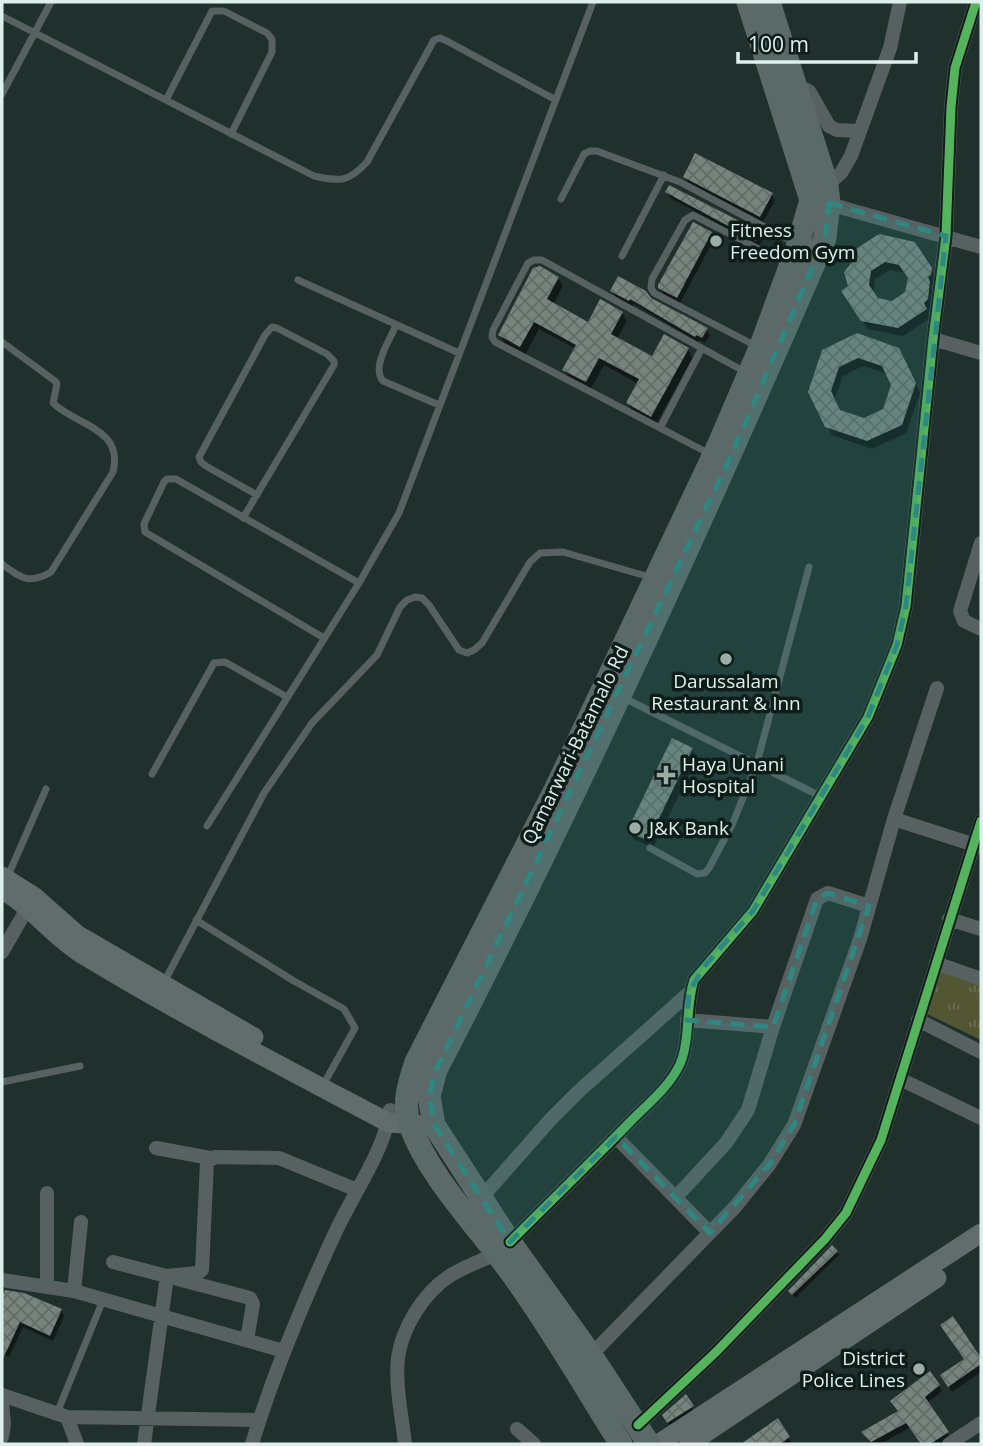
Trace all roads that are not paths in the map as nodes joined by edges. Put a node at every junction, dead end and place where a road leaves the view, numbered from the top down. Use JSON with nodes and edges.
{"nodes":[{"id":1,"x":51,"y":2,"type":"edge"},
{"id":2,"x":593,"y":2,"type":"edge"},
{"id":3,"x":748,"y":2,"type":"edge"},
{"id":4,"x":769,"y":2,"type":"edge"},
{"id":5,"x":898,"y":2,"type":"edge"},
{"id":6,"x":976,"y":2,"type":"edge"},
{"id":7,"x":2,"y":16,"type":"edge"},
{"id":8,"x":35,"y":33,"type":"junction"},
{"id":9,"x":796,"y":85,"type":"junction"},
{"id":10,"x":2,"y":94,"type":"edge"},
{"id":11,"x":554,"y":99,"type":"junction"},
{"id":12,"x":166,"y":100,"type":"junction"},
{"id":13,"x":860,"y":131,"type":"junction"},
{"id":14,"x":231,"y":134,"type":"junction"},
{"id":15,"x":664,"y":175,"type":"junction"},
{"id":16,"x":822,"y":196,"type":"junction"},
{"id":17,"x":561,"y":199,"type":"dead end"},
{"id":18,"x":946,"y":236,"type":"junction"},
{"id":19,"x":981,"y":247,"type":"edge"},
{"id":20,"x":794,"y":255,"type":"junction"},
{"id":21,"x":622,"y":256,"type":"dead end"},
{"id":22,"x":298,"y":281,"type":"dead end"},
{"id":23,"x":396,"y":325,"type":"junction"},
{"id":24,"x":933,"y":340,"type":"junction"},
{"id":25,"x":2,"y":342,"type":"edge"},
{"id":26,"x":702,"y":348,"type":"junction"},
{"id":27,"x":760,"y":348,"type":"junction"},
{"id":28,"x":459,"y":353,"type":"junction"},
{"id":29,"x":981,"y":353,"type":"edge"},
{"id":30,"x":749,"y":374,"type":"junction"},
{"id":31,"x":439,"y":405,"type":"junction"},
{"id":32,"x":660,"y":428,"type":"junction"},
{"id":33,"x":714,"y":456,"type":"junction"},
{"id":34,"x":257,"y":495,"type":"junction"},
{"id":35,"x":243,"y":517,"type":"junction"},
{"id":36,"x":981,"y":543,"type":"edge"},
{"id":37,"x":2,"y":564,"type":"edge"},
{"id":38,"x":809,"y":567,"type":"dead end"},
{"id":39,"x":655,"y":579,"type":"junction"},
{"id":40,"x":359,"y":583,"type":"junction"},
{"id":41,"x":981,"y":629,"type":"edge"},
{"id":42,"x":324,"y":638,"type":"junction"},
{"id":43,"x":937,"y":688,"type":"dead end"},
{"id":44,"x":620,"y":695,"type":"junction"},
{"id":45,"x":287,"y":697,"type":"junction"},
{"id":46,"x":757,"y":763,"type":"junction"},
{"id":47,"x":152,"y":774,"type":"dead end"},
{"id":48,"x":46,"y":789,"type":"dead end"},
{"id":49,"x":820,"y":796,"type":"junction"},
{"id":50,"x":894,"y":819,"type":"junction"},
{"id":51,"x":981,"y":821,"type":"edge"},
{"id":52,"x":207,"y":826,"type":"dead end"},
{"id":53,"x":977,"y":846,"type":"edge"},
{"id":54,"x":650,"y":848,"type":"dead end"},
{"id":55,"x":3,"y":882,"type":"edge"},
{"id":56,"x":869,"y":905,"type":"junction"},
{"id":57,"x":28,"y":907,"type":"junction"},
{"id":58,"x":949,"y":919,"type":"junction"},
{"id":59,"x":196,"y":920,"type":"junction"},
{"id":60,"x":981,"y":929,"type":"edge"},
{"id":61,"x":2,"y":952,"type":"edge"},
{"id":62,"x":936,"y":963,"type":"junction"},
{"id":63,"x":981,"y":979,"type":"edge"},
{"id":64,"x":163,"y":984,"type":"junction"},
{"id":65,"x":689,"y":993,"type":"junction"},
{"id":66,"x":687,"y":1020,"type":"junction"},
{"id":67,"x":918,"y":1020,"type":"junction"},
{"id":68,"x":773,"y":1027,"type":"junction"},
{"id":69,"x":981,"y":1052,"type":"edge"},
{"id":70,"x":80,"y":1066,"type":"dead end"},
{"id":71,"x":327,"y":1078,"type":"junction"},
{"id":72,"x":900,"y":1079,"type":"junction"},
{"id":73,"x":2,"y":1082,"type":"edge"},
{"id":74,"x":433,"y":1116,"type":"junction"},
{"id":75,"x":399,"y":1117,"type":"junction"},
{"id":76,"x":981,"y":1118,"type":"edge"},
{"id":77,"x":616,"y":1137,"type":"junction"},
{"id":78,"x":156,"y":1147,"type":"dead end"},
{"id":79,"x":210,"y":1158,"type":"junction"},
{"id":80,"x":357,"y":1190,"type":"junction"},
{"id":81,"x":47,"y":1193,"type":"dead end"},
{"id":82,"x":676,"y":1197,"type":"junction"},
{"id":83,"x":483,"y":1199,"type":"junction"},
{"id":84,"x":81,"y":1222,"type":"dead end"},
{"id":85,"x":710,"y":1233,"type":"junction"},
{"id":86,"x":981,"y":1233,"type":"edge"},
{"id":87,"x":504,"y":1248,"type":"junction"},
{"id":88,"x":981,"y":1248,"type":"edge"},
{"id":89,"x":113,"y":1262,"type":"dead end"},
{"id":90,"x":167,"y":1276,"type":"junction"},
{"id":91,"x":2,"y":1280,"type":"edge"},
{"id":92,"x":47,"y":1287,"type":"junction"},
{"id":93,"x":74,"y":1291,"type":"junction"},
{"id":94,"x":104,"y":1299,"type":"junction"},
{"id":95,"x":161,"y":1316,"type":"junction"},
{"id":96,"x":247,"y":1340,"type":"junction"},
{"id":97,"x":284,"y":1351,"type":"junction"},
{"id":98,"x":591,"y":1355,"type":"junction"},
{"id":99,"x":2,"y":1395,"type":"edge"},
{"id":100,"x":2,"y":1402,"type":"edge"},
{"id":101,"x":62,"y":1415,"type":"junction"},
{"id":102,"x":148,"y":1418,"type":"junction"},
{"id":103,"x":260,"y":1420,"type":"junction"},
{"id":104,"x":981,"y":1423,"type":"edge"},
{"id":105,"x":517,"y":1429,"type":"dead end"},
{"id":106,"x":643,"y":1435,"type":"edge"},
{"id":107,"x":2,"y":1437,"type":"edge"},
{"id":108,"x":77,"y":1444,"type":"edge"},
{"id":109,"x":144,"y":1444,"type":"edge"},
{"id":110,"x":252,"y":1444,"type":"edge"},
{"id":111,"x":405,"y":1444,"type":"edge"},
{"id":112,"x":534,"y":1444,"type":"edge"},
{"id":113,"x":621,"y":1444,"type":"edge"},
{"id":114,"x":658,"y":1444,"type":"edge"},
{"id":115,"x":689,"y":1444,"type":"edge"},
{"id":116,"x":949,"y":1444,"type":"edge"}],
"edges":[{"from":1,"to":8,"type":"lane"},
{"from":2,"to":11,"type":"lane"},
{"from":3,"to":16,"type":"main road","name":"Qamarwari-Batamalo Rd"},
{"from":4,"to":9,"type":"main road","name":"Qamarwari-Batamalo Rd"},
{"from":5,"to":13,"type":"street"},
{"from":6,"to":18,"type":"street"},
{"from":7,"to":8,"type":"lane"},
{"from":8,"to":10,"type":"lane"},
{"from":8,"to":12,"type":"lane"},
{"from":9,"to":13,"type":"street"},
{"from":9,"to":16,"type":"main road","name":"Qamarwari-Batamalo Rd"},
{"from":11,"to":14,"type":"lane"},
{"from":11,"to":28,"type":"lane"},
{"from":12,"to":14,"type":"lane"},
{"from":12,"to":14,"type":"lane"},
{"from":13,"to":16,"type":"street"},
{"from":15,"to":17,"type":"lane"},
{"from":15,"to":20,"type":"lane"},
{"from":15,"to":21,"type":"lane"},
{"from":16,"to":18,"type":"street"},
{"from":16,"to":20,"type":"main road","name":"Qamarwari-Batamalo Rd"},
{"from":16,"to":44,"type":"main road","name":"Qamarwari-Batamalo Rd"},
{"from":18,"to":19,"type":"street"},
{"from":18,"to":24,"type":"street"},
{"from":20,"to":27,"type":"main road","name":"Qamarwari-Batamalo Rd"},
{"from":20,"to":27,"type":"lane"},
{"from":22,"to":23,"type":"lane"},
{"from":23,"to":28,"type":"lane"},
{"from":23,"to":31,"type":"lane"},
{"from":24,"to":29,"type":"street"},
{"from":24,"to":49,"type":"street"},
{"from":25,"to":37,"type":"lane"},
{"from":26,"to":30,"type":"lane"},
{"from":26,"to":32,"type":"lane"},
{"from":26,"to":32,"type":"lane"},
{"from":27,"to":30,"type":"main road","name":"Qamarwari-Batamalo Rd"},
{"from":28,"to":31,"type":"lane"},
{"from":30,"to":33,"type":"main road","name":"Qamarwari-Batamalo Rd"},
{"from":31,"to":40,"type":"lane"},
{"from":32,"to":33,"type":"lane"},
{"from":33,"to":39,"type":"main road","name":"Qamarwari-Batamalo Rd"},
{"from":34,"to":34,"type":"lane"},
{"from":34,"to":35,"type":"lane"},
{"from":35,"to":40,"type":"lane"},
{"from":35,"to":42,"type":"lane"},
{"from":36,"to":41,"type":"street"},
{"from":38,"to":46,"type":"lane"},
{"from":39,"to":59,"type":"lane"},
{"from":39,"to":75,"type":"main road","name":"Qamarwari-Batamalo Rd"},
{"from":40,"to":42,"type":"lane"},
{"from":42,"to":45,"type":"lane"},
{"from":43,"to":50,"type":"street"},
{"from":44,"to":46,"type":"lane"},
{"from":44,"to":74,"type":"main road","name":"Qamarwari-Batamalo Rd"},
{"from":45,"to":47,"type":"lane"},
{"from":45,"to":52,"type":"lane"},
{"from":46,"to":49,"type":"lane"},
{"from":46,"to":54,"type":"lane"},
{"from":48,"to":55,"type":"lane"},
{"from":49,"to":65,"type":"street"},
{"from":50,"to":53,"type":"street"},
{"from":50,"to":56,"type":"street"},
{"from":51,"to":53,"type":"street"},
{"from":53,"to":58,"type":"street"},
{"from":55,"to":57,"type":"street"},
{"from":55,"to":64,"type":"street"},
{"from":56,"to":68,"type":"street"},
{"from":56,"to":85,"type":"street"},
{"from":57,"to":61,"type":"street"},
{"from":57,"to":75,"type":"street"},
{"from":58,"to":60,"type":"street"},
{"from":58,"to":62,"type":"street"},
{"from":59,"to":64,"type":"lane"},
{"from":59,"to":71,"type":"lane"},
{"from":62,"to":63,"type":"street"},
{"from":62,"to":67,"type":"street"},
{"from":64,"to":71,"type":"street"},
{"from":65,"to":66,"type":"street"},
{"from":65,"to":83,"type":"street"},
{"from":66,"to":68,"type":"street"},
{"from":66,"to":77,"type":"street"},
{"from":67,"to":69,"type":"street"},
{"from":67,"to":72,"type":"street"},
{"from":68,"to":82,"type":"street"},
{"from":70,"to":73,"type":"lane"},
{"from":71,"to":75,"type":"street"},
{"from":72,"to":76,"type":"street"},
{"from":72,"to":106,"type":"street"},
{"from":74,"to":75,"type":"street"},
{"from":74,"to":83,"type":"main road"},
{"from":75,"to":80,"type":"street"},
{"from":75,"to":87,"type":"main road"},
{"from":77,"to":82,"type":"street"},
{"from":77,"to":87,"type":"street"},
{"from":78,"to":79,"type":"street"},
{"from":79,"to":80,"type":"street"},
{"from":79,"to":90,"type":"street"},
{"from":80,"to":97,"type":"street"},
{"from":81,"to":92,"type":"street"},
{"from":82,"to":85,"type":"street"},
{"from":83,"to":87,"type":"main road"},
{"from":84,"to":93,"type":"street"},
{"from":85,"to":98,"type":"street"},
{"from":86,"to":114,"type":"street"},
{"from":87,"to":98,"type":"main road"},
{"from":87,"to":111,"type":"street"},
{"from":87,"to":113,"type":"main road"},
{"from":88,"to":115,"type":"street"},
{"from":89,"to":90,"type":"street"},
{"from":90,"to":95,"type":"street"},
{"from":90,"to":96,"type":"street"},
{"from":91,"to":92,"type":"street"},
{"from":92,"to":93,"type":"street"},
{"from":93,"to":94,"type":"street"},
{"from":94,"to":95,"type":"street"},
{"from":94,"to":101,"type":"lane"},
{"from":95,"to":96,"type":"street"},
{"from":95,"to":102,"type":"street"},
{"from":96,"to":97,"type":"street"},
{"from":97,"to":103,"type":"street"},
{"from":98,"to":106,"type":"main road"},
{"from":99,"to":101,"type":"street"},
{"from":100,"to":107,"type":"street"},
{"from":101,"to":102,"type":"street"},
{"from":101,"to":108,"type":"street"},
{"from":102,"to":103,"type":"street"},
{"from":102,"to":109,"type":"street"},
{"from":103,"to":110,"type":"street"},
{"from":104,"to":116,"type":"street"},
{"from":105,"to":112,"type":"street"}]}
